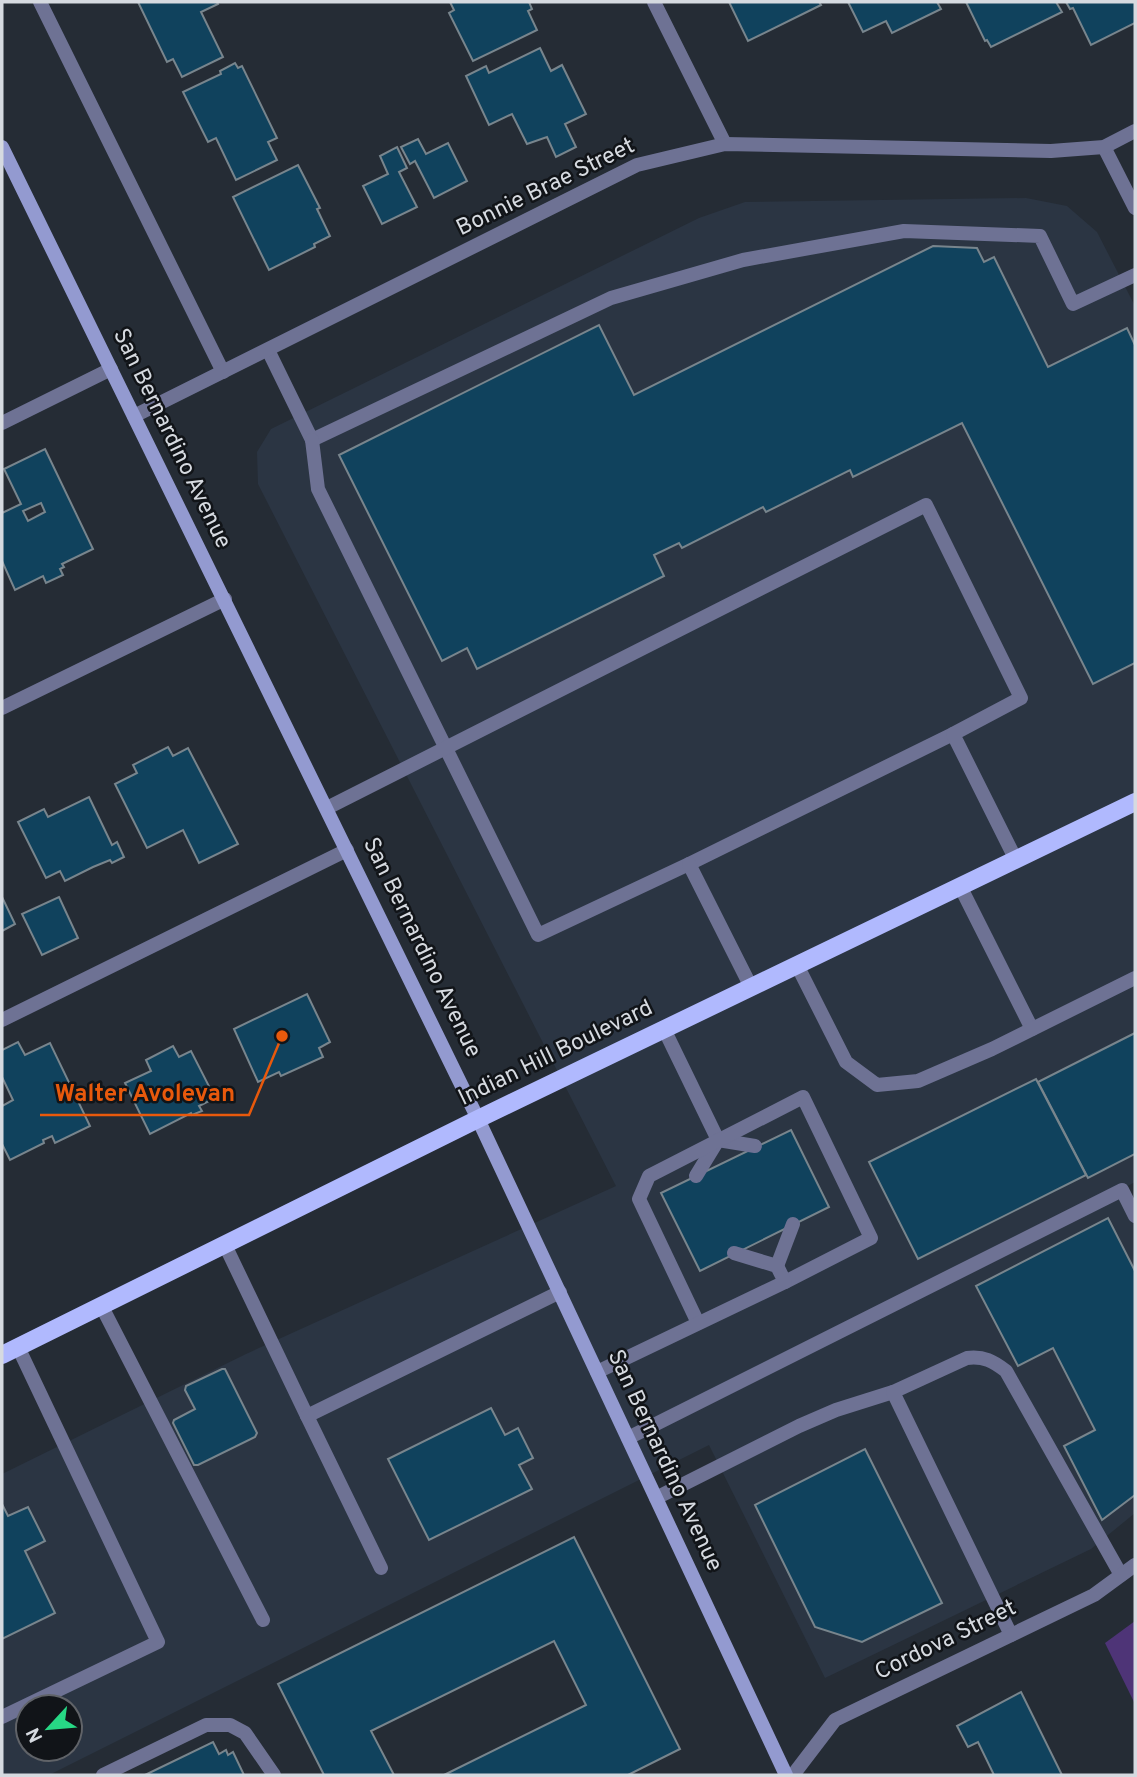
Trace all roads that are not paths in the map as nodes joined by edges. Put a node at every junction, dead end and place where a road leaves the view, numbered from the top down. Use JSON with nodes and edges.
{"nodes":[{"id":1,"x":40,"y":2,"type":"edge"},
{"id":2,"x":654,"y":2,"type":"edge"},
{"id":3,"x":1135,"y":131,"type":"edge"},
{"id":4,"x":725,"y":144,"type":"junction"},
{"id":5,"x":2,"y":147,"type":"edge"},
{"id":6,"x":1104,"y":147,"type":"junction"},
{"id":7,"x":1135,"y":208,"type":"edge"},
{"id":8,"x":1135,"y":275,"type":"edge"},
{"id":9,"x":268,"y":350,"type":"junction"},
{"id":10,"x":111,"y":369,"type":"junction"},
{"id":11,"x":223,"y":372,"type":"junction"},
{"id":12,"x":134,"y":416,"type":"junction"},
{"id":13,"x":2,"y":423,"type":"edge"},
{"id":14,"x":312,"y":440,"type":"junction"},
{"id":15,"x":225,"y":599,"type":"junction"},
{"id":16,"x":2,"y":708,"type":"edge"},
{"id":17,"x":953,"y":734,"type":"junction"},
{"id":18,"x":447,"y":747,"type":"junction"},
{"id":19,"x":1135,"y":802,"type":"edge"},
{"id":20,"x":327,"y":808,"type":"junction"},
{"id":21,"x":347,"y":850,"type":"junction"},
{"id":22,"x":1016,"y":860,"type":"junction"},
{"id":23,"x":689,"y":864,"type":"junction"},
{"id":24,"x":960,"y":886,"type":"junction"},
{"id":25,"x":797,"y":965,"type":"junction"},
{"id":26,"x":1135,"y":978,"type":"edge"},
{"id":27,"x":751,"y":987,"type":"junction"},
{"id":28,"x":2,"y":1020,"type":"edge"},
{"id":29,"x":664,"y":1029,"type":"junction"},
{"id":30,"x":1032,"y":1029,"type":"junction"},
{"id":31,"x":478,"y":1119,"type":"junction"},
{"id":32,"x":718,"y":1140,"type":"junction"},
{"id":33,"x":755,"y":1146,"type":"dead end"},
{"id":34,"x":696,"y":1176,"type":"dead end"},
{"id":35,"x":1135,"y":1216,"type":"edge"},
{"id":36,"x":793,"y":1224,"type":"dead end"},
{"id":37,"x":225,"y":1245,"type":"junction"},
{"id":38,"x":734,"y":1253,"type":"dead end"},
{"id":39,"x":777,"y":1266,"type":"junction"},
{"id":40,"x":785,"y":1282,"type":"junction"},
{"id":41,"x":559,"y":1292,"type":"junction"},
{"id":42,"x":102,"y":1305,"type":"junction"},
{"id":43,"x":698,"y":1323,"type":"junction"},
{"id":44,"x":10,"y":1351,"type":"edge"},
{"id":45,"x":597,"y":1372,"type":"junction"},
{"id":46,"x":893,"y":1392,"type":"junction"},
{"id":47,"x":307,"y":1416,"type":"junction"},
{"id":48,"x":628,"y":1438,"type":"junction"},
{"id":49,"x":656,"y":1498,"type":"junction"},
{"id":50,"x":1135,"y":1565,"type":"edge"},
{"id":51,"x":381,"y":1569,"type":"dead end"},
{"id":52,"x":1121,"y":1575,"type":"junction"},
{"id":53,"x":263,"y":1620,"type":"dead end"},
{"id":54,"x":1010,"y":1635,"type":"junction"},
{"id":55,"x":2,"y":1717,"type":"edge"},
{"id":56,"x":103,"y":1775,"type":"edge"},
{"id":57,"x":274,"y":1775,"type":"edge"},
{"id":58,"x":786,"y":1775,"type":"edge"},
{"id":59,"x":793,"y":1775,"type":"edge"}],
"edges":[{"from":1,"to":11,"type":"street"},
{"from":2,"to":4,"type":"street"},
{"from":3,"to":6,"type":"street","name":"Bonnie Brae Street"},
{"from":4,"to":6,"type":"street","name":"Bonnie Brae Street"},
{"from":4,"to":9,"type":"street","name":"Bonnie Brae Street"},
{"from":5,"to":10,"type":"main road","name":"San Bernardino Avenue"},
{"from":6,"to":7,"type":"street"},
{"from":8,"to":14,"type":"street"},
{"from":9,"to":11,"type":"street","name":"Bonnie Brae Street"},
{"from":9,"to":14,"type":"street"},
{"from":10,"to":12,"type":"main road","name":"San Bernardino Avenue"},
{"from":10,"to":13,"type":"street"},
{"from":11,"to":12,"type":"street","name":"Bonnie Brae Street"},
{"from":12,"to":15,"type":"main road","name":"San Bernardino Avenue"},
{"from":14,"to":18,"type":"street"},
{"from":15,"to":16,"type":"street"},
{"from":15,"to":20,"type":"main road","name":"San Bernardino Avenue"},
{"from":17,"to":18,"type":"street"},
{"from":17,"to":22,"type":"street"},
{"from":17,"to":23,"type":"street"},
{"from":18,"to":20,"type":"street"},
{"from":18,"to":23,"type":"street"},
{"from":19,"to":22,"type":"main road","name":"Indian Hill Boulevard"},
{"from":20,"to":21,"type":"main road","name":"San Bernardino Avenue"},
{"from":21,"to":28,"type":"street"},
{"from":21,"to":31,"type":"main road","name":"San Bernardino Avenue"},
{"from":22,"to":24,"type":"main road","name":"Indian Hill Boulevard"},
{"from":23,"to":27,"type":"street"},
{"from":24,"to":25,"type":"main road","name":"Indian Hill Boulevard"},
{"from":24,"to":30,"type":"street"},
{"from":25,"to":27,"type":"main road","name":"Indian Hill Boulevard"},
{"from":25,"to":30,"type":"street"},
{"from":26,"to":30,"type":"street"},
{"from":27,"to":29,"type":"main road","name":"Indian Hill Boulevard"},
{"from":29,"to":31,"type":"main road","name":"Indian Hill Boulevard"},
{"from":29,"to":32,"type":"street"},
{"from":31,"to":37,"type":"main road","name":"Indian Hill Boulevard"},
{"from":31,"to":41,"type":"main road","name":"San Bernardino Avenue"},
{"from":32,"to":33,"type":"street"},
{"from":32,"to":34,"type":"street"},
{"from":32,"to":40,"type":"street"},
{"from":32,"to":43,"type":"street"},
{"from":35,"to":48,"type":"street"},
{"from":36,"to":39,"type":"street"},
{"from":37,"to":42,"type":"main road","name":"Indian Hill Boulevard"},
{"from":37,"to":47,"type":"street"},
{"from":38,"to":39,"type":"street"},
{"from":39,"to":40,"type":"street"},
{"from":40,"to":43,"type":"street"},
{"from":41,"to":45,"type":"main road","name":"San Bernardino Avenue"},
{"from":41,"to":47,"type":"street"},
{"from":42,"to":44,"type":"main road","name":"Indian Hill Boulevard"},
{"from":42,"to":53,"type":"street"},
{"from":43,"to":45,"type":"street"},
{"from":44,"to":55,"type":"street"},
{"from":45,"to":48,"type":"main road","name":"San Bernardino Avenue"},
{"from":46,"to":49,"type":"street"},
{"from":46,"to":52,"type":"street"},
{"from":46,"to":54,"type":"street"},
{"from":47,"to":51,"type":"street"},
{"from":48,"to":49,"type":"main road","name":"San Bernardino Avenue"},
{"from":49,"to":58,"type":"main road","name":"San Bernardino Avenue"},
{"from":50,"to":52,"type":"street","name":"Cordova Street"},
{"from":52,"to":54,"type":"street","name":"Cordova Street"},
{"from":54,"to":59,"type":"street","name":"Cordova Street"},
{"from":56,"to":57,"type":"street"}]}
